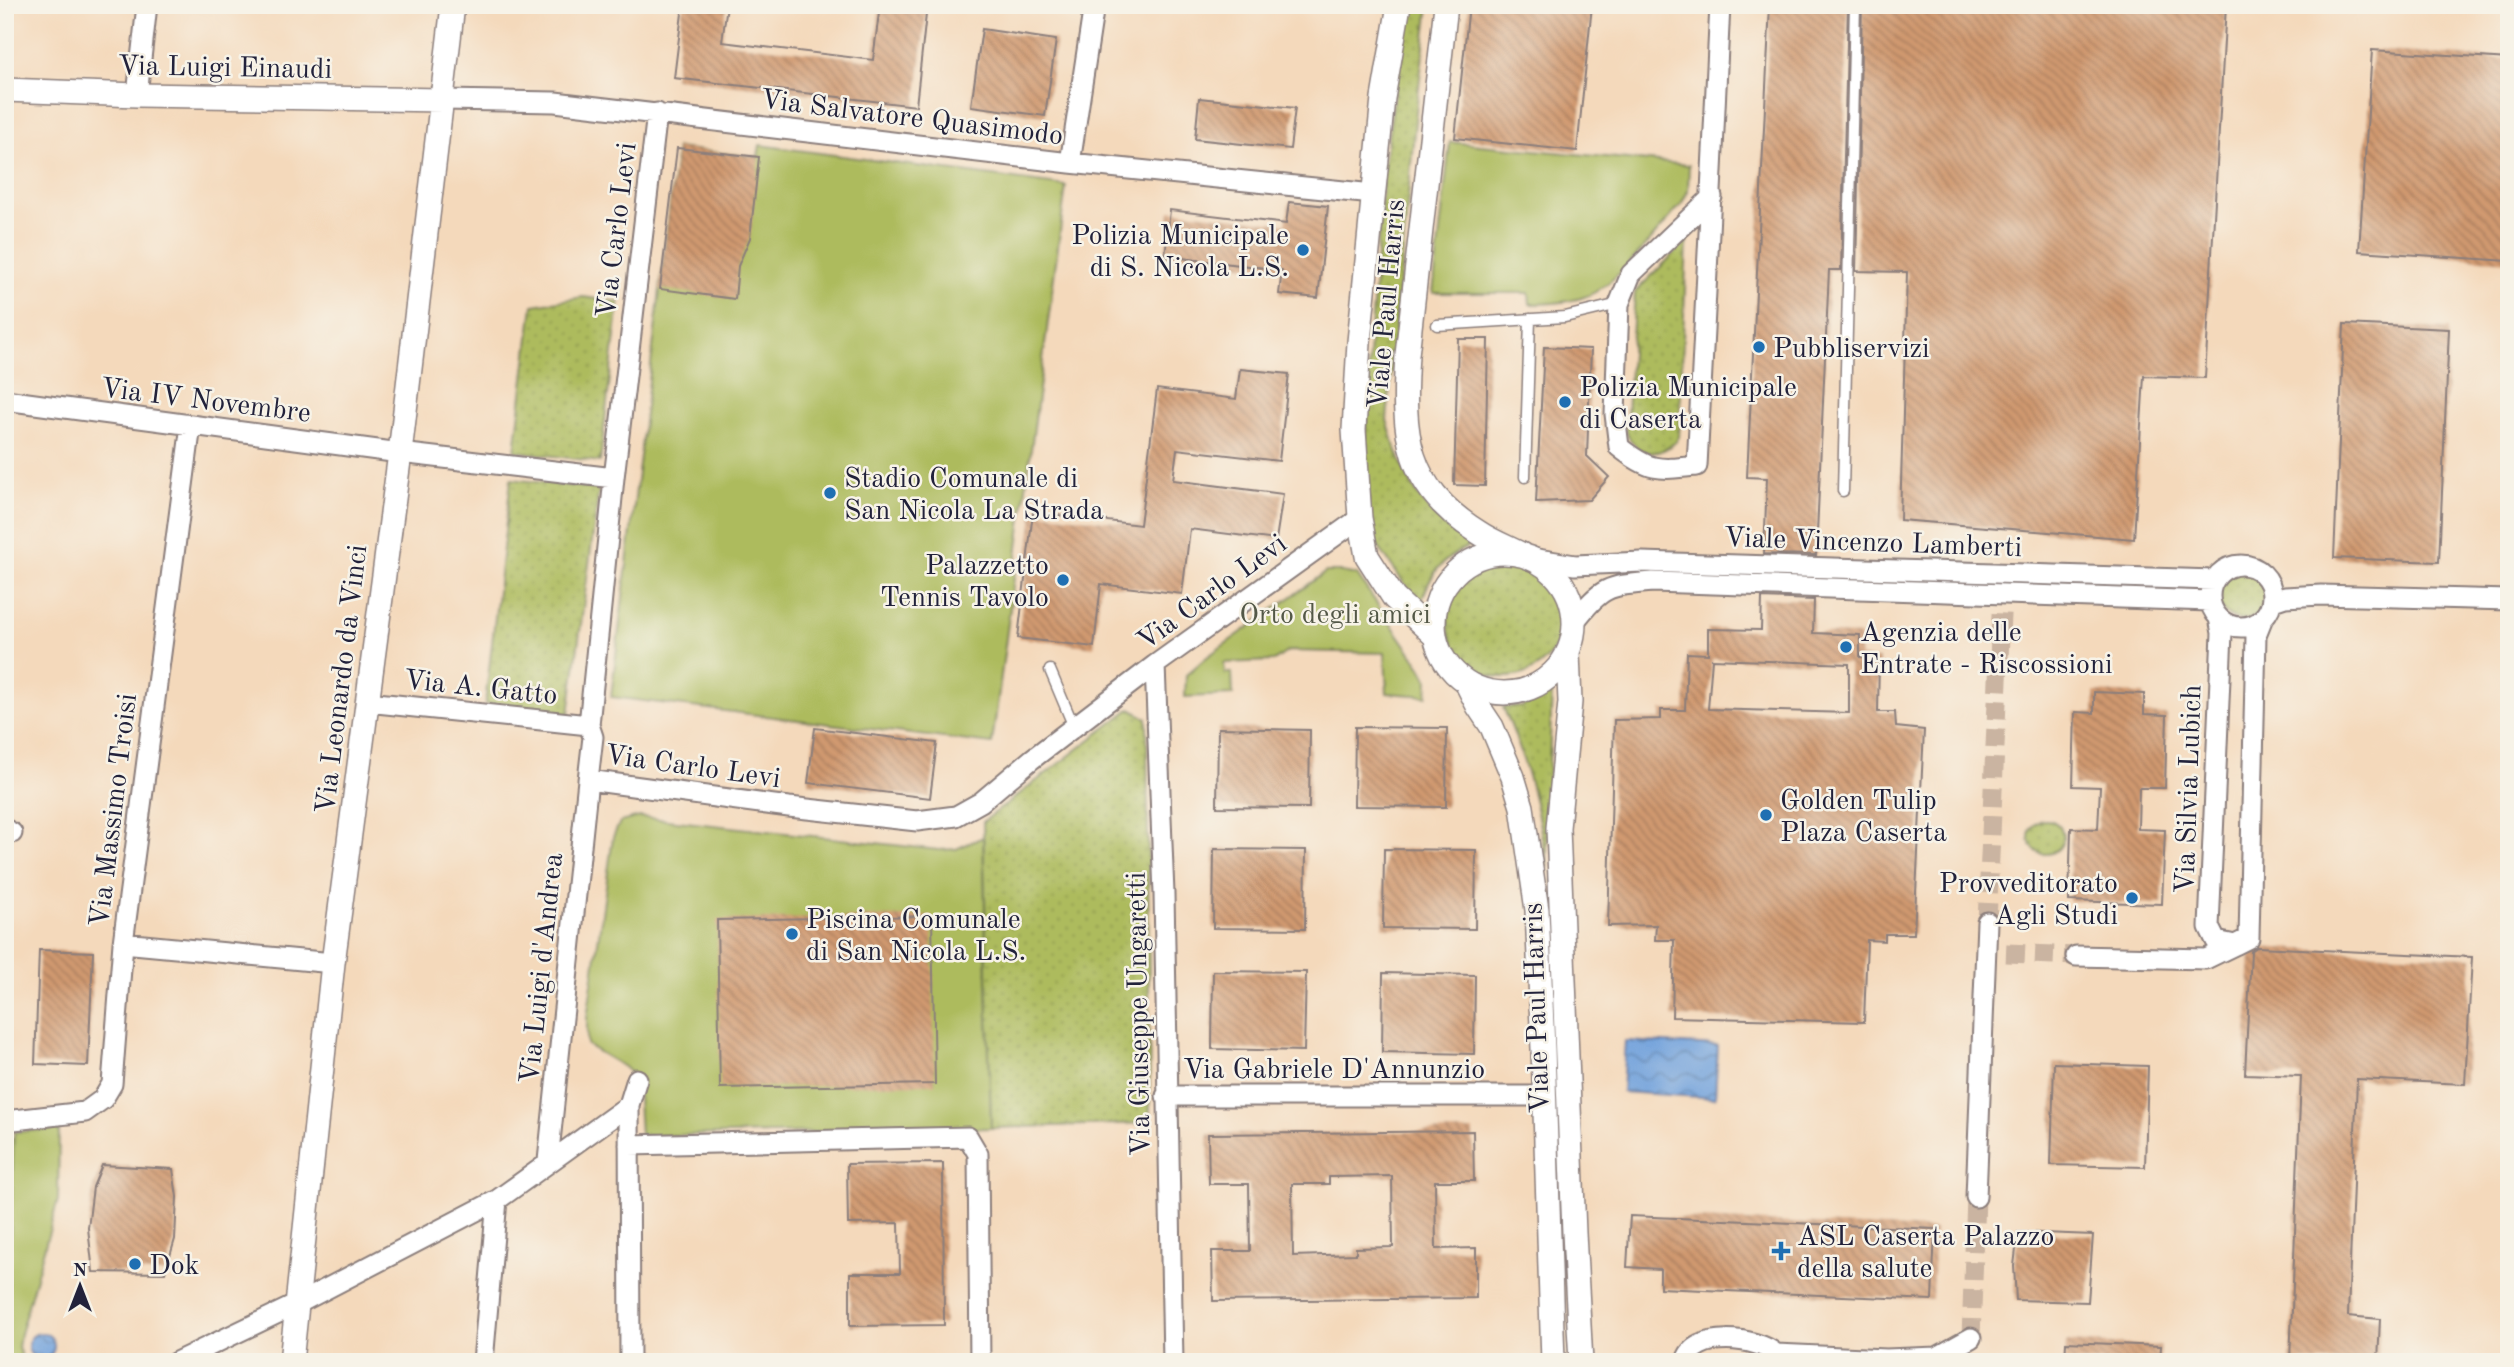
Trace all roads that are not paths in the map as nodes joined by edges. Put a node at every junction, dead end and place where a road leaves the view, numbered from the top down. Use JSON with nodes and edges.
{"nodes":[{"id":1,"x":147,"y":5,"type":"edge"},
{"id":2,"x":453,"y":5,"type":"edge"},
{"id":3,"x":1094,"y":5,"type":"edge"},
{"id":4,"x":1399,"y":5,"type":"edge"},
{"id":5,"x":1446,"y":5,"type":"edge"},
{"id":6,"x":1720,"y":5,"type":"edge"},
{"id":7,"x":1855,"y":5,"type":"edge"},
{"id":8,"x":5,"y":90,"type":"edge"},
{"id":9,"x":138,"y":95,"type":"junction"},
{"id":10,"x":443,"y":100,"type":"junction"},
{"id":11,"x":657,"y":113,"type":"junction"},
{"id":12,"x":1070,"y":163,"type":"junction"},
{"id":13,"x":1373,"y":194,"type":"junction"},
{"id":14,"x":1712,"y":197,"type":"junction"},
{"id":15,"x":1619,"y":304,"type":"junction"},
{"id":16,"x":1531,"y":319,"type":"junction"},
{"id":17,"x":1437,"y":325,"type":"dead end"},
{"id":18,"x":5,"y":400,"type":"edge"},
{"id":19,"x":191,"y":425,"type":"junction"},
{"id":20,"x":400,"y":453,"type":"junction"},
{"id":21,"x":1525,"y":477,"type":"dead end"},
{"id":22,"x":614,"y":478,"type":"junction"},
{"id":23,"x":1843,"y":491,"type":"dead end"},
{"id":24,"x":1360,"y":518,"type":"junction"},
{"id":25,"x":1526,"y":556,"type":"junction"},
{"id":26,"x":2214,"y":580,"type":"junction"},
{"id":27,"x":2269,"y":580,"type":"junction"},
{"id":28,"x":2321,"y":595,"type":"junction"},
{"id":29,"x":2509,"y":600,"type":"edge"},
{"id":30,"x":2273,"y":601,"type":"junction"},
{"id":31,"x":2214,"y":610,"type":"junction"},
{"id":32,"x":2262,"y":620,"type":"junction"},
{"id":33,"x":1575,"y":621,"type":"junction"},
{"id":34,"x":1435,"y":636,"type":"junction"},
{"id":35,"x":1568,"y":653,"type":"junction"},
{"id":36,"x":1155,"y":665,"type":"junction"},
{"id":37,"x":1050,"y":670,"type":"dead end"},
{"id":38,"x":1466,"y":682,"type":"junction"},
{"id":39,"x":367,"y":702,"type":"junction"},
{"id":40,"x":589,"y":724,"type":"junction"},
{"id":41,"x":1074,"y":727,"type":"junction"},
{"id":42,"x":588,"y":780,"type":"junction"},
{"id":43,"x":1987,"y":922,"type":"tunnel mouth"},
{"id":44,"x":123,"y":943,"type":"junction"},
{"id":45,"x":2237,"y":944,"type":"junction"},
{"id":46,"x":1986,"y":952,"type":"junction"},
{"id":47,"x":2006,"y":953,"type":"tunnel mouth"},
{"id":48,"x":2076,"y":956,"type":"tunnel mouth"},
{"id":49,"x":333,"y":963,"type":"junction"},
{"id":50,"x":637,"y":1079,"type":"dead end"},
{"id":51,"x":1166,"y":1096,"type":"junction"},
{"id":52,"x":1543,"y":1096,"type":"junction"},
{"id":53,"x":629,"y":1105,"type":"junction"},
{"id":54,"x":5,"y":1121,"type":"edge"},
{"id":55,"x":629,"y":1145,"type":"junction"},
{"id":56,"x":548,"y":1161,"type":"junction"},
{"id":57,"x":1976,"y":1197,"type":"tunnel mouth"},
{"id":58,"x":497,"y":1200,"type":"junction"},
{"id":59,"x":297,"y":1304,"type":"junction"},
{"id":60,"x":1971,"y":1338,"type":"dead end"},
{"id":61,"x":1773,"y":1358,"type":"edge"},
{"id":62,"x":176,"y":1362,"type":"edge"},
{"id":63,"x":291,"y":1362,"type":"edge"},
{"id":64,"x":483,"y":1362,"type":"edge"},
{"id":65,"x":630,"y":1362,"type":"edge"},
{"id":66,"x":980,"y":1362,"type":"edge"},
{"id":67,"x":1172,"y":1362,"type":"edge"},
{"id":68,"x":1553,"y":1362,"type":"edge"},
{"id":69,"x":1581,"y":1362,"type":"edge"},
{"id":70,"x":1686,"y":1362,"type":"edge"}],
"edges":[{"from":1,"to":9,"type":"street"},
{"from":2,"to":10,"type":"street","name":"Via Leonardo da Vinci"},
{"from":3,"to":12,"type":"street"},
{"from":4,"to":13,"type":"street","name":"Viale Paul Harris"},
{"from":5,"to":25,"type":"street","name":"Viale Paul Harris"},
{"from":6,"to":14,"type":"street"},
{"from":7,"to":23,"type":"lane","name":"Viale Vincenzo Lamberti"},
{"from":8,"to":9,"type":"street","name":"Via Luigi Einaudi"},
{"from":9,"to":10,"type":"street","name":"Via Luigi Einaudi"},
{"from":10,"to":11,"type":"street","name":"Via Salvatore Quasimodo"},
{"from":10,"to":20,"type":"street","name":"Via Leonardo da Vinci"},
{"from":11,"to":12,"type":"street","name":"Via Salvatore Quasimodo"},
{"from":11,"to":22,"type":"street","name":"Via Carlo Levi"},
{"from":12,"to":13,"type":"street","name":"Via Salvatore Quasimodo"},
{"from":13,"to":24,"type":"street","name":"Viale Paul Harris"},
{"from":14,"to":15,"type":"street"},
{"from":14,"to":15,"type":"street"},
{"from":15,"to":16,"type":"lane"},
{"from":16,"to":17,"type":"lane"},
{"from":16,"to":21,"type":"lane"},
{"from":18,"to":19,"type":"street","name":"Via IV Novembre"},
{"from":19,"to":20,"type":"street","name":"Via IV Novembre"},
{"from":19,"to":44,"type":"street","name":"Via Massimo Troisi"},
{"from":20,"to":22,"type":"street","name":"Via IV Novembre"},
{"from":20,"to":39,"type":"street","name":"Via Leonardo da Vinci"},
{"from":22,"to":40,"type":"street","name":"Via Carlo Levi"},
{"from":24,"to":34,"type":"street","name":"Viale Paul Harris"},
{"from":24,"to":36,"type":"street","name":"Via Carlo Levi"},
{"from":25,"to":26,"type":"street","name":"Viale Vincenzo Lamberti"},
{"from":25,"to":33,"type":"street","name":"Viale Paul Harris"},
{"from":25,"to":34,"type":"street"},
{"from":26,"to":27,"type":"street"},
{"from":26,"to":31,"type":"street"},
{"from":27,"to":28,"type":"street"},
{"from":27,"to":30,"type":"street"},
{"from":28,"to":29,"type":"street"},
{"from":28,"to":30,"type":"street"},
{"from":30,"to":32,"type":"street"},
{"from":31,"to":32,"type":"street"},
{"from":31,"to":33,"type":"street","name":"Viale Vincenzo Lamberti"},
{"from":31,"to":45,"type":"street","name":"Via Silvia Lubich"},
{"from":32,"to":45,"type":"street"},
{"from":33,"to":35,"type":"street","name":"Viale Paul Harris"},
{"from":34,"to":38,"type":"street","name":"Viale Paul Harris"},
{"from":35,"to":38,"type":"street","name":"Viale Paul Harris"},
{"from":35,"to":69,"type":"street","name":"Viale Paul Harris"},
{"from":36,"to":41,"type":"street","name":"Via Carlo Levi"},
{"from":36,"to":51,"type":"street","name":"Via Giuseppe Ungaretti"},
{"from":37,"to":41,"type":"lane"},
{"from":38,"to":52,"type":"street","name":"Viale Paul Harris"},
{"from":39,"to":40,"type":"street","name":"Via A. Gatto"},
{"from":39,"to":49,"type":"street","name":"Via Leonardo da Vinci"},
{"from":40,"to":42,"type":"street","name":"Via Carlo Levi"},
{"from":41,"to":42,"type":"street","name":"Via Carlo Levi"},
{"from":42,"to":56,"type":"street","name":"Via Luigi d'Andrea"},
{"from":43,"to":46,"type":"street"},
{"from":44,"to":49,"type":"street"},
{"from":44,"to":54,"type":"street","name":"Via Massimo Troisi"},
{"from":45,"to":48,"type":"street"},
{"from":46,"to":47,"type":"street"},
{"from":46,"to":57,"type":"street"},
{"from":49,"to":59,"type":"street","name":"Via Leonardo da Vinci"},
{"from":50,"to":53,"type":"street"},
{"from":51,"to":52,"type":"street","name":"Via Gabriele D'Annunzio"},
{"from":51,"to":67,"type":"street","name":"Via Giuseppe Ungaretti"},
{"from":52,"to":68,"type":"street","name":"Viale Paul Harris"},
{"from":53,"to":55,"type":"street"},
{"from":53,"to":56,"type":"street"},
{"from":55,"to":65,"type":"street"},
{"from":55,"to":66,"type":"street"},
{"from":56,"to":58,"type":"street"},
{"from":58,"to":59,"type":"street"},
{"from":58,"to":64,"type":"street"},
{"from":59,"to":62,"type":"street"},
{"from":59,"to":63,"type":"street","name":"Via Leonardo da Vinci"},
{"from":60,"to":61,"type":"street"},
{"from":61,"to":70,"type":"street"}]}
